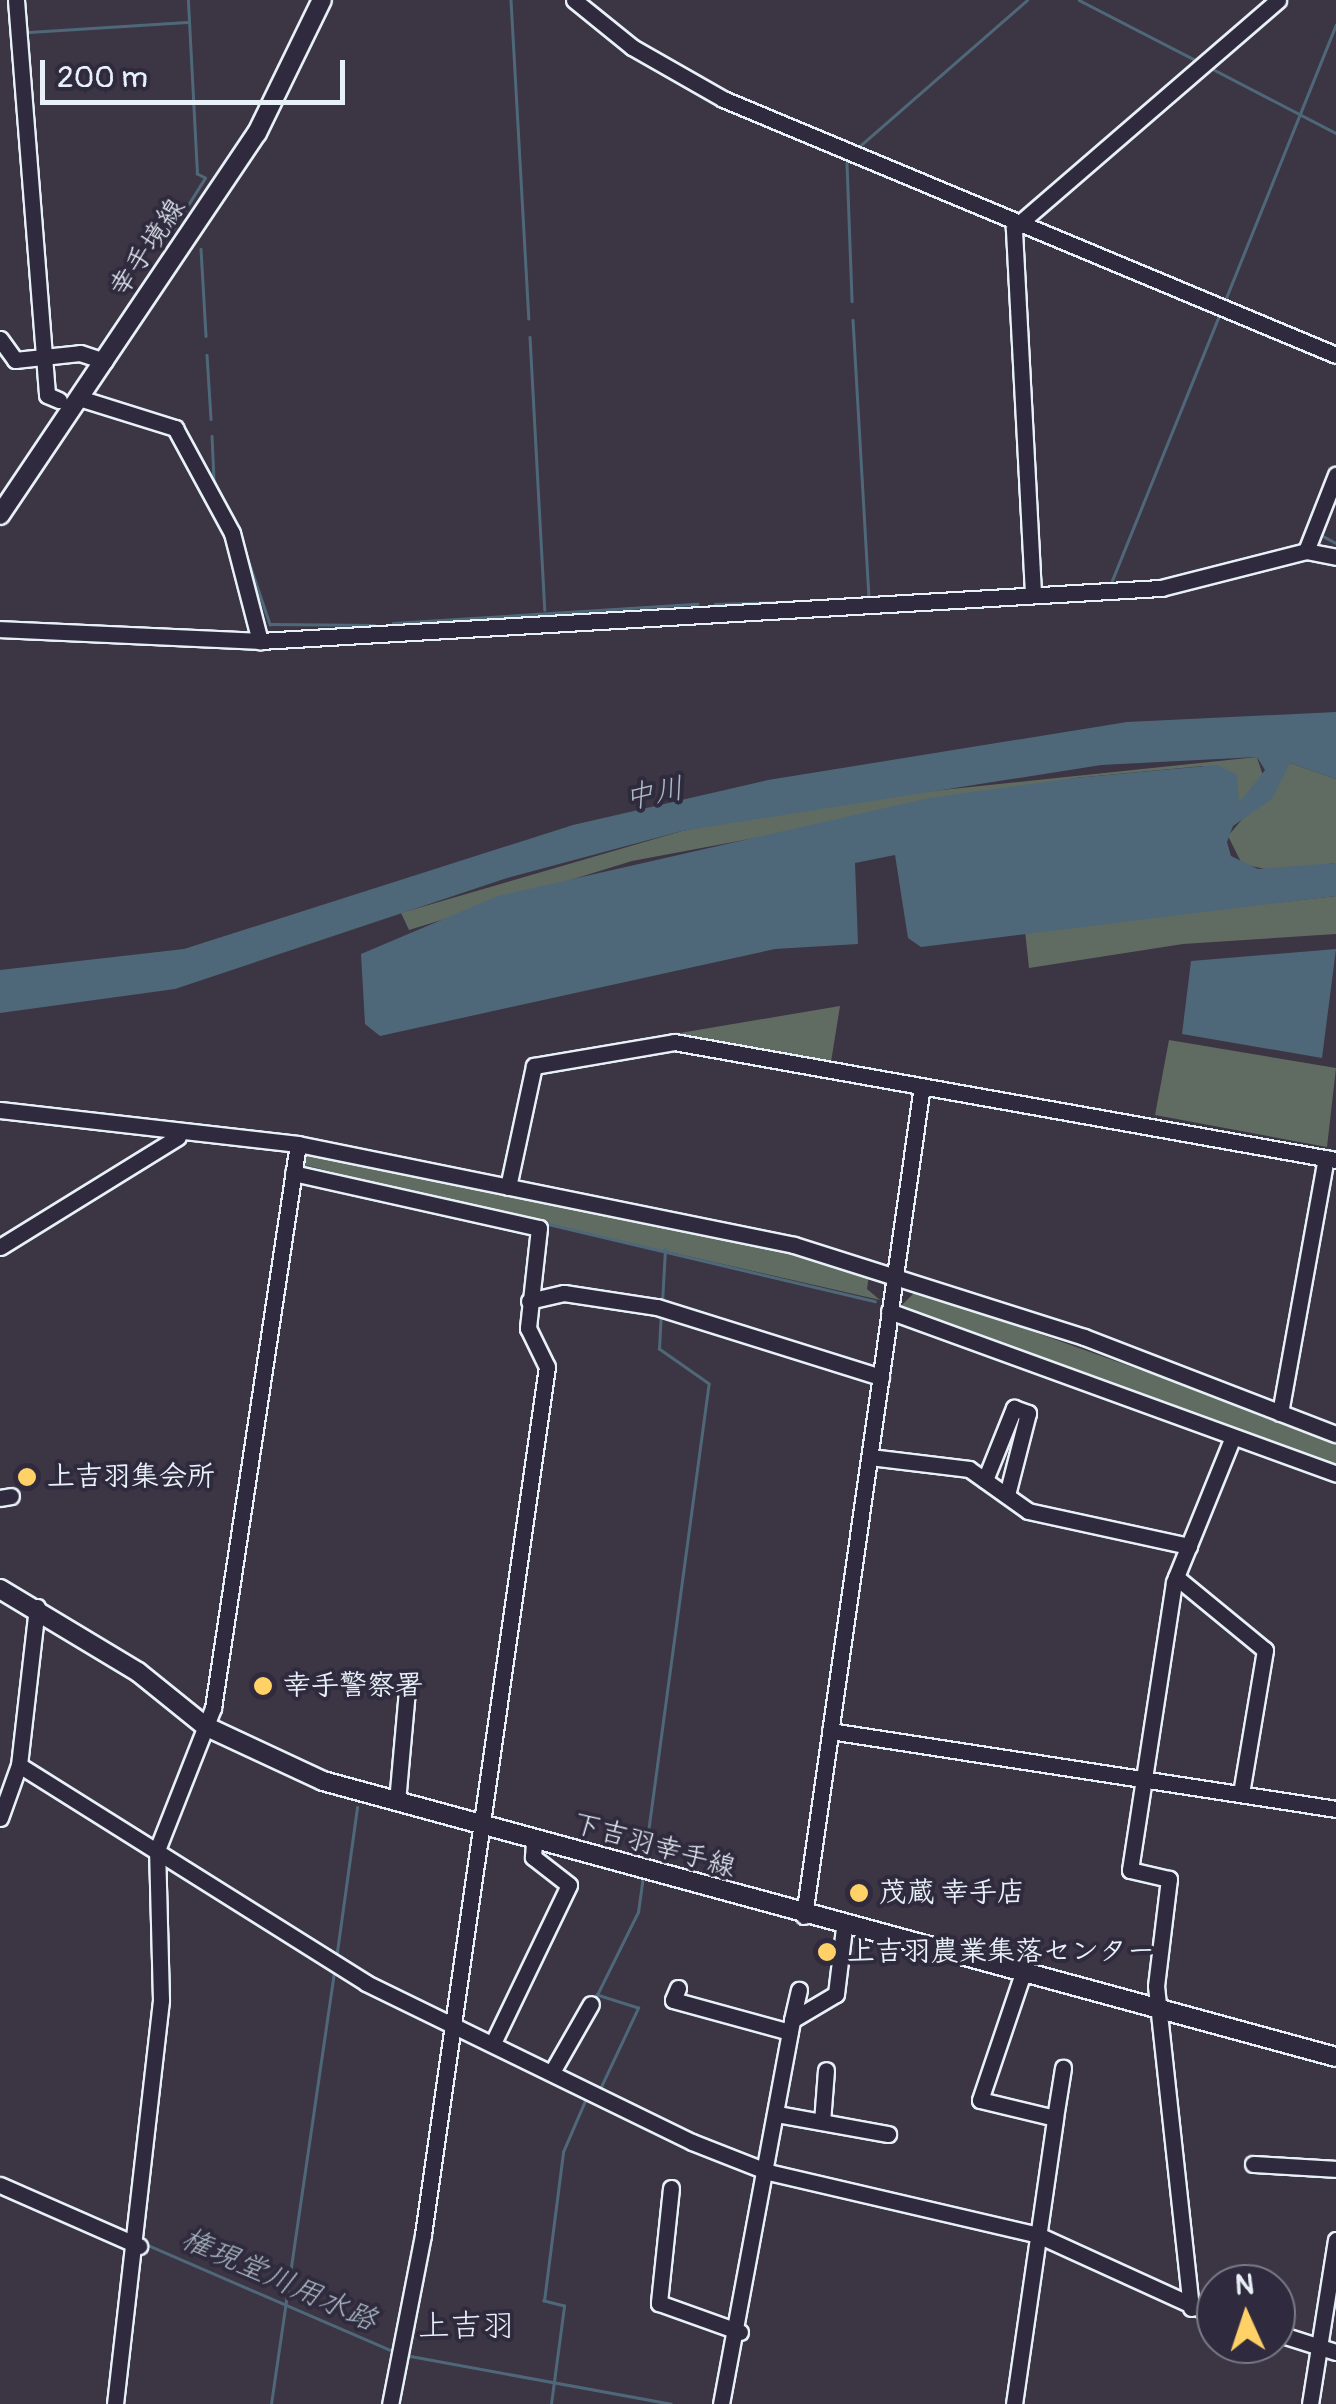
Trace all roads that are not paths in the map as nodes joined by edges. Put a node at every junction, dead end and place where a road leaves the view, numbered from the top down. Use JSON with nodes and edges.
{"nodes":[{"id":1,"x":16,"y":0,"type":"edge"},
{"id":2,"x":322,"y":0,"type":"edge"},
{"id":3,"x":574,"y":0,"type":"edge"},
{"id":4,"x":1278,"y":0,"type":"edge"},
{"id":5,"x":1019,"y":222,"type":"junction"},
{"id":6,"x":0,"y":339,"type":"edge"},
{"id":7,"x":44,"y":355,"type":"junction"},
{"id":8,"x":1336,"y":355,"type":"edge"},
{"id":9,"x":105,"y":361,"type":"junction"},
{"id":10,"x":7,"y":363,"type":"edge"},
{"id":11,"x":79,"y":398,"type":"junction"},
{"id":12,"x":59,"y":400,"type":"dead end"},
{"id":13,"x":1336,"y":476,"type":"edge"},
{"id":14,"x":0,"y":515,"type":"edge"},
{"id":15,"x":1306,"y":551,"type":"junction"},
{"id":16,"x":1336,"y":557,"type":"edge"},
{"id":17,"x":1033,"y":593,"type":"junction"},
{"id":18,"x":0,"y":630,"type":"edge"},
{"id":19,"x":260,"y":641,"type":"junction"},
{"id":20,"x":922,"y":1086,"type":"junction"},
{"id":21,"x":0,"y":1110,"type":"edge"},
{"id":22,"x":178,"y":1137,"type":"junction"},
{"id":23,"x":298,"y":1144,"type":"junction"},
{"id":24,"x":1331,"y":1159,"type":"edge"},
{"id":25,"x":293,"y":1173,"type":"junction"},
{"id":26,"x":508,"y":1187,"type":"junction"},
{"id":27,"x":0,"y":1247,"type":"edge"},
{"id":28,"x":894,"y":1276,"type":"junction"},
{"id":29,"x":529,"y":1301,"type":"junction"},
{"id":30,"x":889,"y":1312,"type":"junction"},
{"id":31,"x":880,"y":1376,"type":"junction"},
{"id":32,"x":1280,"y":1413,"type":"junction"},
{"id":33,"x":1336,"y":1434,"type":"edge"},
{"id":34,"x":1232,"y":1438,"type":"junction"},
{"id":35,"x":870,"y":1457,"type":"junction"},
{"id":36,"x":1336,"y":1474,"type":"edge"},
{"id":37,"x":985,"y":1480,"type":"junction"},
{"id":38,"x":1007,"y":1495,"type":"junction"},
{"id":39,"x":1189,"y":1546,"type":"junction"},
{"id":40,"x":1176,"y":1578,"type":"junction"},
{"id":41,"x":0,"y":1589,"type":"edge"},
{"id":42,"x":37,"y":1607,"type":"junction"},
{"id":43,"x":408,"y":1690,"type":"dead end"},
{"id":44,"x":205,"y":1726,"type":"junction"},
{"id":45,"x":830,"y":1731,"type":"junction"},
{"id":46,"x":0,"y":1736,"type":"edge"},
{"id":47,"x":19,"y":1738,"type":"junction"},
{"id":48,"x":19,"y":1766,"type":"junction"},
{"id":49,"x":1142,"y":1779,"type":"junction"},
{"id":50,"x":1241,"y":1794,"type":"junction"},
{"id":51,"x":397,"y":1802,"type":"junction"},
{"id":52,"x":1336,"y":1808,"type":"edge"},
{"id":53,"x":0,"y":1818,"type":"edge"},
{"id":54,"x":483,"y":1827,"type":"junction"},
{"id":55,"x":534,"y":1841,"type":"junction"},
{"id":56,"x":157,"y":1850,"type":"junction"},
{"id":57,"x":804,"y":1916,"type":"junction"},
{"id":58,"x":844,"y":1928,"type":"junction"},
{"id":59,"x":1022,"y":1976,"type":"junction"},
{"id":60,"x":678,"y":1988,"type":"dead end"},
{"id":61,"x":799,"y":1990,"type":"dead end"},
{"id":62,"x":591,"y":2004,"type":"dead end"},
{"id":63,"x":1160,"y":2014,"type":"junction"},
{"id":64,"x":452,"y":2022,"type":"junction"},
{"id":65,"x":791,"y":2026,"type":"junction"},
{"id":66,"x":493,"y":2042,"type":"junction"},
{"id":67,"x":1336,"y":2057,"type":"edge"},
{"id":68,"x":1063,"y":2068,"type":"dead end"},
{"id":69,"x":826,"y":2070,"type":"dead end"},
{"id":70,"x":552,"y":2072,"type":"junction"},
{"id":71,"x":777,"y":2114,"type":"junction"},
{"id":72,"x":1055,"y":2118,"type":"junction"},
{"id":73,"x":822,"y":2122,"type":"junction"},
{"id":74,"x":888,"y":2134,"type":"dead end"},
{"id":75,"x":1253,"y":2164,"type":"dead end"},
{"id":76,"x":1336,"y":2169,"type":"edge"},
{"id":77,"x":768,"y":2172,"type":"junction"},
{"id":78,"x":0,"y":2184,"type":"edge"},
{"id":79,"x":671,"y":2188,"type":"dead end"},
{"id":80,"x":1038,"y":2235,"type":"junction"},
{"id":81,"x":1336,"y":2240,"type":"edge"},
{"id":82,"x":139,"y":2246,"type":"junction"},
{"id":83,"x":1190,"y":2308,"type":"junction"},
{"id":84,"x":1196,"y":2310,"type":"edge"},
{"id":85,"x":740,"y":2332,"type":"junction"},
{"id":86,"x":1296,"y":2339,"type":"edge"},
{"id":87,"x":1319,"y":2346,"type":"junction"},
{"id":88,"x":1336,"y":2352,"type":"edge"},
{"id":89,"x":114,"y":2404,"type":"edge"},
{"id":90,"x":390,"y":2404,"type":"edge"},
{"id":91,"x":721,"y":2404,"type":"edge"},
{"id":92,"x":1014,"y":2404,"type":"edge"},
{"id":93,"x":1310,"y":2404,"type":"edge"}],
"edges":[{"from":1,"to":7,"type":"street"},
{"from":2,"to":9,"type":"main road","name":"幸手境線"},
{"from":3,"to":5,"type":"street"},
{"from":4,"to":5,"type":"street"},
{"from":5,"to":8,"type":"street"},
{"from":5,"to":17,"type":"street"},
{"from":6,"to":10,"type":"street"},
{"from":7,"to":9,"type":"street"},
{"from":7,"to":10,"type":"street"},
{"from":7,"to":12,"type":"street"},
{"from":9,"to":11,"type":"main road","name":"幸手境線"},
{"from":11,"to":14,"type":"main road","name":"幸手境線"},
{"from":11,"to":19,"type":"street"},
{"from":13,"to":15,"type":"street"},
{"from":15,"to":16,"type":"street"},
{"from":15,"to":17,"type":"street"},
{"from":17,"to":19,"type":"street"},
{"from":18,"to":19,"type":"street"},
{"from":20,"to":24,"type":"street"},
{"from":20,"to":26,"type":"street"},
{"from":20,"to":28,"type":"street"},
{"from":21,"to":22,"type":"street"},
{"from":22,"to":23,"type":"street"},
{"from":22,"to":27,"type":"street"},
{"from":23,"to":25,"type":"street"},
{"from":23,"to":26,"type":"street"},
{"from":24,"to":32,"type":"street"},
{"from":25,"to":29,"type":"street"},
{"from":25,"to":44,"type":"street"},
{"from":26,"to":28,"type":"street"},
{"from":28,"to":30,"type":"street"},
{"from":28,"to":32,"type":"street"},
{"from":29,"to":31,"type":"street"},
{"from":29,"to":54,"type":"street"},
{"from":30,"to":31,"type":"street"},
{"from":30,"to":34,"type":"street"},
{"from":31,"to":35,"type":"street"},
{"from":32,"to":33,"type":"street"},
{"from":34,"to":36,"type":"street"},
{"from":34,"to":39,"type":"street"},
{"from":35,"to":37,"type":"street"},
{"from":35,"to":45,"type":"street"},
{"from":37,"to":38,"type":"street"},
{"from":37,"to":38,"type":"street"},
{"from":38,"to":39,"type":"street"},
{"from":39,"to":40,"type":"street"},
{"from":40,"to":49,"type":"street"},
{"from":40,"to":50,"type":"street"},
{"from":41,"to":42,"type":"main road","name":"下吉羽幸手線"},
{"from":42,"to":44,"type":"main road","name":"下吉羽幸手線"},
{"from":42,"to":47,"type":"street"},
{"from":43,"to":51,"type":"street"},
{"from":44,"to":51,"type":"main road","name":"下吉羽幸手線"},
{"from":44,"to":56,"type":"street"},
{"from":45,"to":49,"type":"street"},
{"from":45,"to":57,"type":"street"},
{"from":46,"to":47,"type":"street"},
{"from":47,"to":48,"type":"street"},
{"from":48,"to":53,"type":"street"},
{"from":48,"to":56,"type":"street"},
{"from":49,"to":50,"type":"street"},
{"from":49,"to":63,"type":"street"},
{"from":50,"to":52,"type":"street"},
{"from":51,"to":54,"type":"main road","name":"下吉羽幸手線"},
{"from":54,"to":55,"type":"main road","name":"下吉羽幸手線"},
{"from":54,"to":64,"type":"street"},
{"from":55,"to":57,"type":"main road","name":"下吉羽幸手線"},
{"from":55,"to":66,"type":"street"},
{"from":56,"to":64,"type":"street"},
{"from":56,"to":82,"type":"street"},
{"from":57,"to":58,"type":"main road","name":"下吉羽幸手線"},
{"from":58,"to":59,"type":"main road","name":"下吉羽幸手線"},
{"from":58,"to":65,"type":"street"},
{"from":59,"to":63,"type":"main road","name":"下吉羽幸手線"},
{"from":59,"to":72,"type":"street"},
{"from":60,"to":65,"type":"street"},
{"from":61,"to":65,"type":"street"},
{"from":62,"to":70,"type":"street"},
{"from":63,"to":67,"type":"main road","name":"下吉羽幸手線"},
{"from":63,"to":83,"type":"street"},
{"from":64,"to":66,"type":"street"},
{"from":64,"to":90,"type":"street"},
{"from":65,"to":71,"type":"street"},
{"from":66,"to":70,"type":"street"},
{"from":68,"to":72,"type":"street"},
{"from":69,"to":73,"type":"street"},
{"from":70,"to":77,"type":"street"},
{"from":71,"to":73,"type":"street"},
{"from":71,"to":77,"type":"street"},
{"from":72,"to":80,"type":"street"},
{"from":73,"to":74,"type":"street"},
{"from":75,"to":76,"type":"street"},
{"from":77,"to":80,"type":"street"},
{"from":77,"to":85,"type":"street"},
{"from":78,"to":82,"type":"street"},
{"from":79,"to":85,"type":"street"},
{"from":80,"to":83,"type":"street"},
{"from":80,"to":92,"type":"street"},
{"from":81,"to":87,"type":"street"},
{"from":82,"to":89,"type":"street"},
{"from":83,"to":84,"type":"street"},
{"from":85,"to":91,"type":"street"},
{"from":86,"to":87,"type":"street"},
{"from":87,"to":88,"type":"street"},
{"from":87,"to":93,"type":"street"}]}
